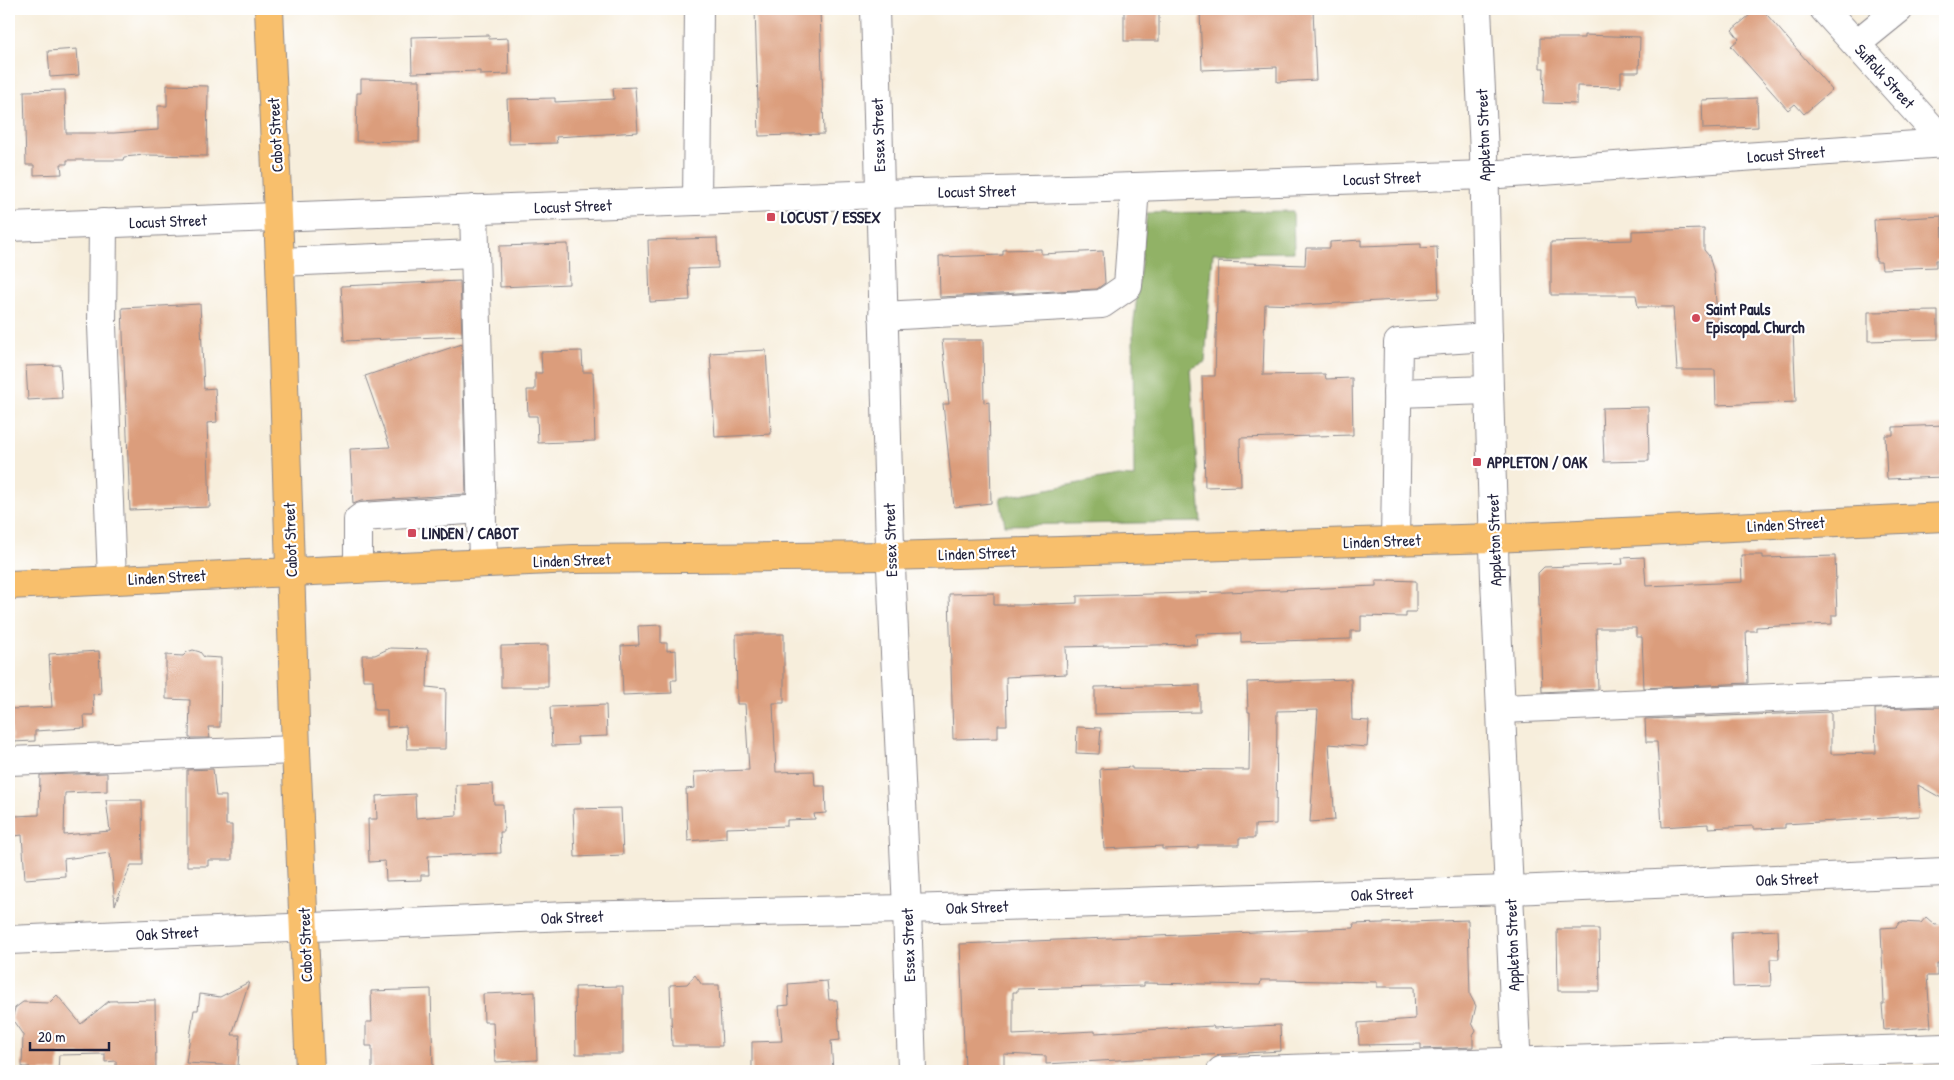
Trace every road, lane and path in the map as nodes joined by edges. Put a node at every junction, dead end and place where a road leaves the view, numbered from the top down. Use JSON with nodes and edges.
{"nodes":[{"id":1,"x":269,"y":9,"type":"edge"},
{"id":2,"x":699,"y":9,"type":"edge"},
{"id":3,"x":875,"y":9,"type":"edge"},
{"id":4,"x":1477,"y":9,"type":"edge"},
{"id":5,"x":1824,"y":9,"type":"edge"},
{"id":6,"x":1900,"y":9,"type":"edge"},
{"id":7,"x":1856,"y":44,"type":"junction"},
{"id":8,"x":1945,"y":143,"type":"edge"},
{"id":9,"x":1484,"y":175,"type":"junction"},
{"id":10,"x":1135,"y":187,"type":"junction"},
{"id":11,"x":880,"y":194,"type":"junction"},
{"id":12,"x":697,"y":201,"type":"junction"},
{"id":13,"x":474,"y":209,"type":"junction"},
{"id":14,"x":279,"y":216,"type":"junction"},
{"id":15,"x":103,"y":223,"type":"junction"},
{"id":16,"x":9,"y":227,"type":"edge"},
{"id":17,"x":476,"y":254,"type":"junction"},
{"id":18,"x":280,"y":262,"type":"junction"},
{"id":19,"x":883,"y":316,"type":"junction"},
{"id":20,"x":1488,"y":337,"type":"junction"},
{"id":21,"x":1489,"y":390,"type":"junction"},
{"id":22,"x":1397,"y":394,"type":"junction"},
{"id":23,"x":482,"y":509,"type":"junction"},
{"id":24,"x":1945,"y":516,"type":"edge"},
{"id":25,"x":1494,"y":538,"type":"junction"},
{"id":26,"x":1395,"y":541,"type":"junction"},
{"id":27,"x":890,"y":556,"type":"junction"},
{"id":28,"x":483,"y":563,"type":"junction"},
{"id":29,"x":358,"y":568,"type":"junction"},
{"id":30,"x":291,"y":570,"type":"junction"},
{"id":31,"x":112,"y":579,"type":"junction"},
{"id":32,"x":9,"y":585,"type":"edge"},
{"id":33,"x":1945,"y":691,"type":"edge"},
{"id":34,"x":1501,"y":709,"type":"junction"},
{"id":35,"x":296,"y":750,"type":"junction"},
{"id":36,"x":9,"y":761,"type":"edge"},
{"id":37,"x":1945,"y":872,"type":"edge"},
{"id":38,"x":1510,"y":890,"type":"junction"},
{"id":39,"x":906,"y":909,"type":"junction"},
{"id":40,"x":304,"y":926,"type":"junction"},
{"id":41,"x":9,"y":940,"type":"edge"},
{"id":42,"x":1945,"y":1048,"type":"edge"},
{"id":43,"x":1517,"y":1066,"type":"edge"},
{"id":44,"x":310,"y":1071,"type":"edge"},
{"id":45,"x":912,"y":1071,"type":"edge"},
{"id":46,"x":1221,"y":1071,"type":"edge"}],
"edges":[{"from":1,"to":14,"type":"main road","name":"Cabot Street"},
{"from":2,"to":12,"type":"street"},
{"from":3,"to":11,"type":"street","name":"Essex Street"},
{"from":4,"to":9,"type":"street","name":"Appleton Street"},
{"from":5,"to":7,"type":"street","name":"Suffolk Street"},
{"from":6,"to":7,"type":"street"},
{"from":7,"to":8,"type":"street","name":"Suffolk Street"},
{"from":8,"to":9,"type":"street","name":"Locust Street"},
{"from":9,"to":10,"type":"street","name":"Locust Street"},
{"from":9,"to":20,"type":"street","name":"Appleton Street"},
{"from":10,"to":11,"type":"street","name":"Locust Street"},
{"from":10,"to":19,"type":"street"},
{"from":11,"to":12,"type":"street","name":"Locust Street"},
{"from":11,"to":19,"type":"street","name":"Essex Street"},
{"from":12,"to":13,"type":"street","name":"Locust Street"},
{"from":13,"to":14,"type":"street","name":"Locust Street"},
{"from":13,"to":17,"type":"street"},
{"from":14,"to":15,"type":"street","name":"Locust Street"},
{"from":14,"to":18,"type":"main road","name":"Cabot Street"},
{"from":15,"to":16,"type":"street","name":"Locust Street"},
{"from":15,"to":31,"type":"street"},
{"from":17,"to":18,"type":"street"},
{"from":17,"to":23,"type":"street"},
{"from":18,"to":30,"type":"main road","name":"Cabot Street"},
{"from":19,"to":27,"type":"street","name":"Essex Street"},
{"from":20,"to":21,"type":"street","name":"Appleton Street"},
{"from":20,"to":22,"type":"street"},
{"from":21,"to":22,"type":"street"},
{"from":21,"to":25,"type":"street","name":"Appleton Street"},
{"from":22,"to":26,"type":"street"},
{"from":23,"to":28,"type":"street"},
{"from":23,"to":29,"type":"street"},
{"from":24,"to":25,"type":"main road","name":"Linden Street"},
{"from":25,"to":26,"type":"main road","name":"Linden Street"},
{"from":25,"to":34,"type":"street","name":"Appleton Street"},
{"from":26,"to":27,"type":"main road","name":"Linden Street"},
{"from":27,"to":28,"type":"main road","name":"Linden Street"},
{"from":27,"to":39,"type":"street","name":"Essex Street"},
{"from":28,"to":29,"type":"main road","name":"Linden Street"},
{"from":29,"to":30,"type":"main road","name":"Linden Street"},
{"from":30,"to":31,"type":"main road","name":"Linden Street"},
{"from":30,"to":35,"type":"main road","name":"Cabot Street"},
{"from":31,"to":32,"type":"main road","name":"Linden Street"},
{"from":33,"to":34,"type":"street"},
{"from":34,"to":38,"type":"street","name":"Appleton Street"},
{"from":35,"to":36,"type":"street"},
{"from":35,"to":40,"type":"main road","name":"Cabot Street"},
{"from":37,"to":38,"type":"street","name":"Oak Street"},
{"from":38,"to":39,"type":"street","name":"Oak Street"},
{"from":38,"to":43,"type":"street","name":"Appleton Street"},
{"from":39,"to":40,"type":"street","name":"Oak Street"},
{"from":39,"to":45,"type":"street","name":"Essex Street"},
{"from":40,"to":41,"type":"street","name":"Oak Street"},
{"from":40,"to":44,"type":"main road","name":"Cabot Street"},
{"from":42,"to":43,"type":"street"},
{"from":43,"to":46,"type":"street"}]}
